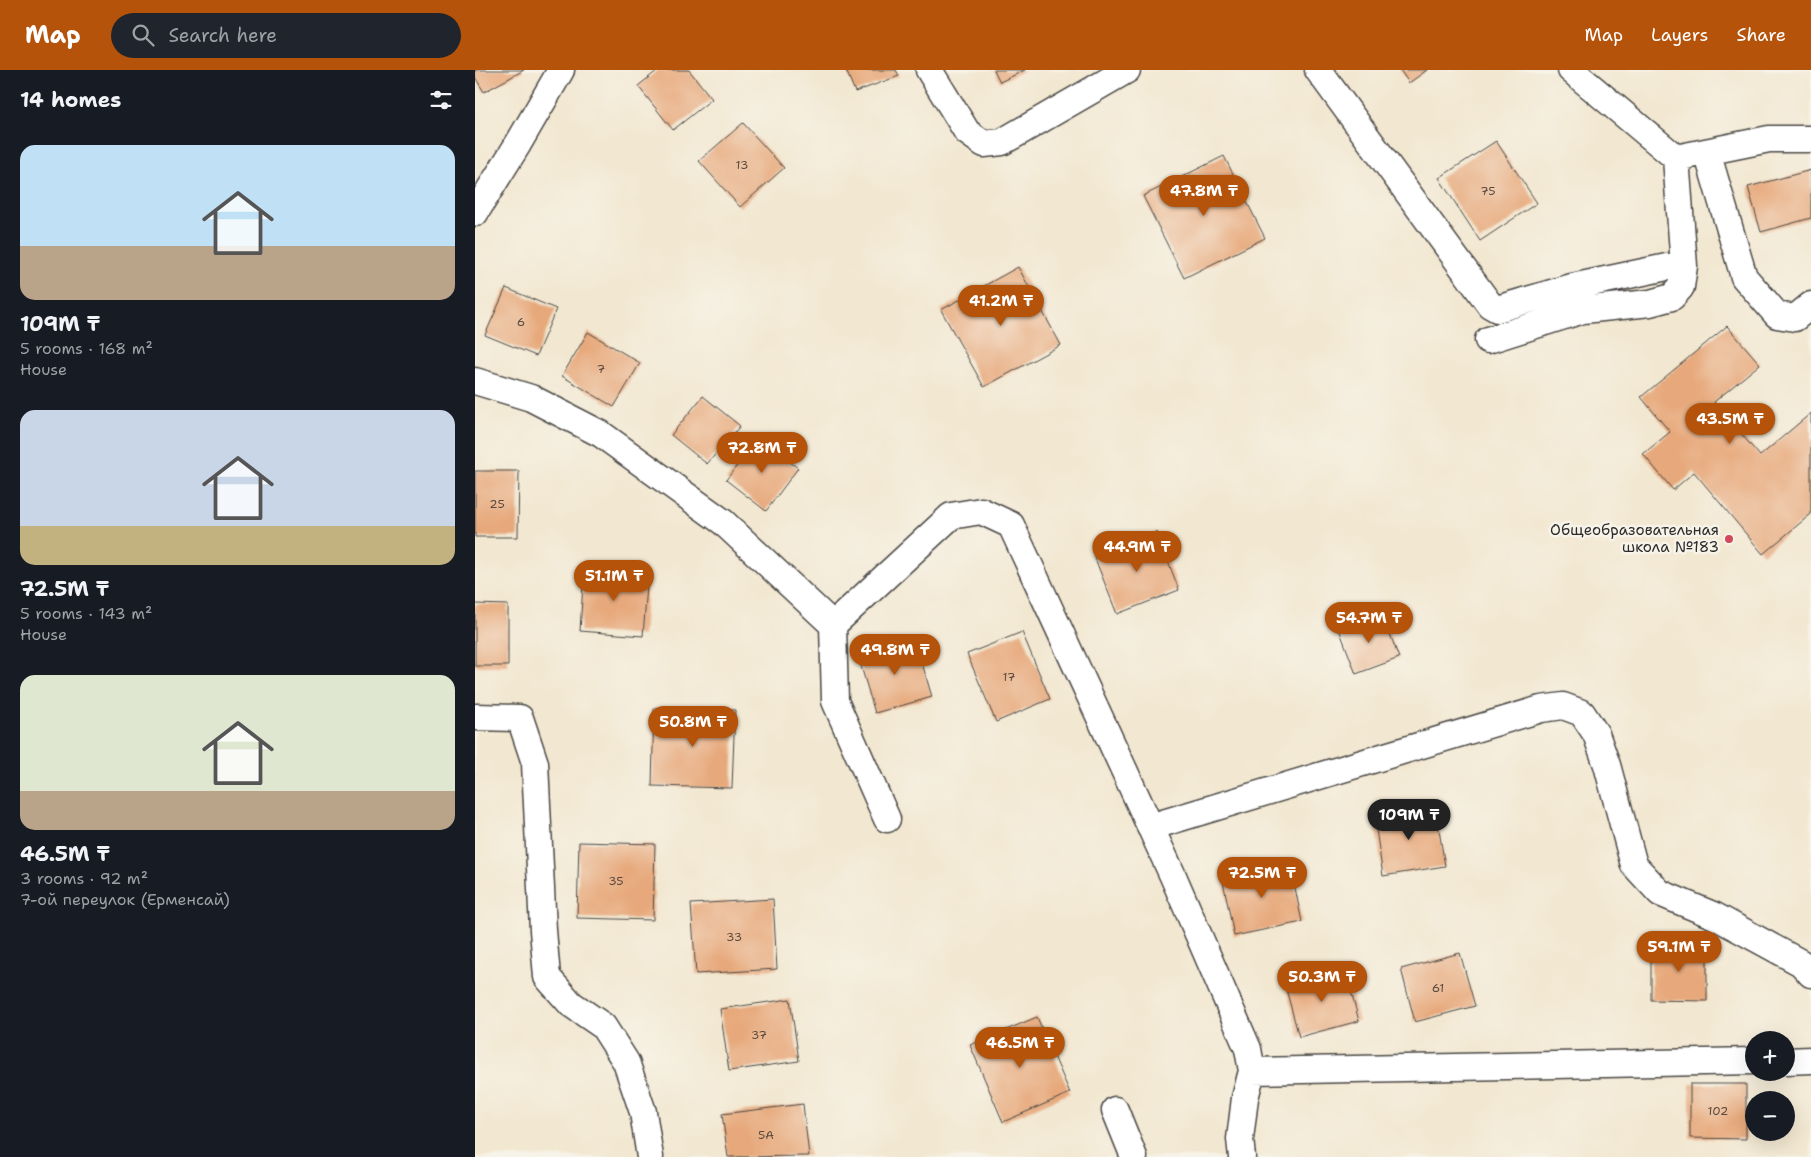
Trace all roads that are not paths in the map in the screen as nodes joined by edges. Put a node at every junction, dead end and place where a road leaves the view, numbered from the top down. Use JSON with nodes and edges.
{"nodes":[{"id":1,"x":561,"y":70,"type":"edge"},
{"id":2,"x":929,"y":70,"type":"edge"},
{"id":3,"x":1127,"y":70,"type":"edge"},
{"id":4,"x":1318,"y":70,"type":"edge"},
{"id":5,"x":1571,"y":70,"type":"edge"},
{"id":6,"x":1811,"y":139,"type":"edge"},
{"id":7,"x":1707,"y":152,"type":"junction"},
{"id":8,"x":1676,"y":158,"type":"junction"},
{"id":9,"x":475,"y":214,"type":"edge"},
{"id":10,"x":1685,"y":266,"type":"junction"},
{"id":11,"x":1811,"y":305,"type":"edge"},
{"id":12,"x":1487,"y":340,"type":"dead end"},
{"id":13,"x":475,"y":381,"type":"edge"},
{"id":14,"x":833,"y":625,"type":"junction"},
{"id":15,"x":475,"y":717,"type":"edge"},
{"id":16,"x":887,"y":819,"type":"dead end"},
{"id":17,"x":1150,"y":827,"type":"junction"},
{"id":18,"x":1811,"y":974,"type":"edge"},
{"id":19,"x":1811,"y":1060,"type":"edge"},
{"id":20,"x":1745,"y":1061,"type":"edge"},
{"id":21,"x":1795,"y":1061,"type":"edge"},
{"id":22,"x":1252,"y":1071,"type":"junction"},
{"id":23,"x":1115,"y":1110,"type":"dead end"},
{"id":24,"x":650,"y":1157,"type":"edge"},
{"id":25,"x":1134,"y":1157,"type":"edge"},
{"id":26,"x":1242,"y":1157,"type":"edge"}],
"edges":[{"from":1,"to":9,"type":"street"},
{"from":2,"to":3,"type":"street"},
{"from":4,"to":10,"type":"street"},
{"from":5,"to":8,"type":"street"},
{"from":6,"to":7,"type":"street"},
{"from":7,"to":8,"type":"street"},
{"from":7,"to":11,"type":"street"},
{"from":8,"to":10,"type":"street"},
{"from":10,"to":12,"type":"street"},
{"from":13,"to":14,"type":"street"},
{"from":14,"to":16,"type":"street"},
{"from":14,"to":17,"type":"street"},
{"from":15,"to":24,"type":"street"},
{"from":17,"to":18,"type":"street"},
{"from":17,"to":22,"type":"street"},
{"from":19,"to":21,"type":"street"},
{"from":20,"to":22,"type":"street"},
{"from":22,"to":26,"type":"street"},
{"from":23,"to":25,"type":"street"}]}
